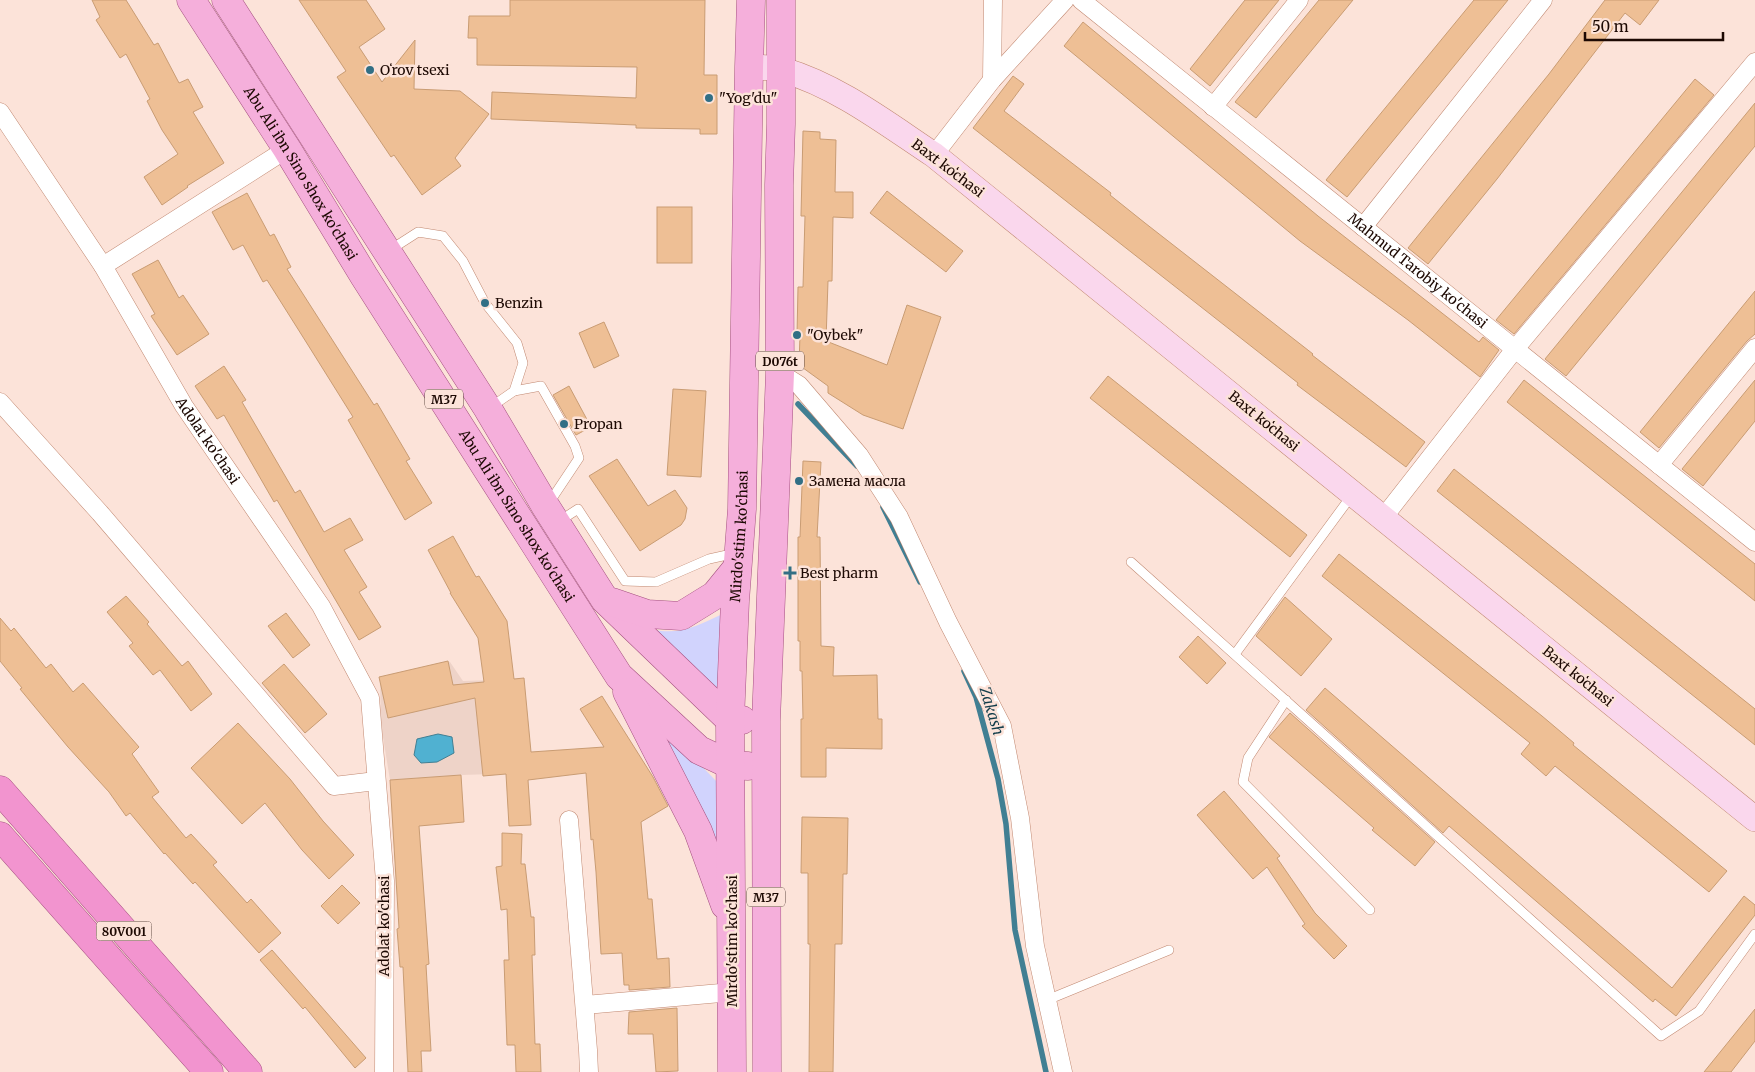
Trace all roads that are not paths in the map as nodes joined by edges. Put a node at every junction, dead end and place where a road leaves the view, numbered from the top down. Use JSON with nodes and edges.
{"nodes":[{"id":1,"x":191,"y":0,"type":"edge"},
{"id":2,"x":226,"y":0,"type":"edge"},
{"id":3,"x":751,"y":0,"type":"edge"},
{"id":4,"x":781,"y":0,"type":"edge"},
{"id":5,"x":993,"y":0,"type":"edge"},
{"id":6,"x":1065,"y":0,"type":"edge"},
{"id":7,"x":1080,"y":0,"type":"edge"},
{"id":8,"x":1300,"y":0,"type":"edge"},
{"id":9,"x":1543,"y":0,"type":"edge"},
{"id":10,"x":1755,"y":62,"type":"edge"},
{"id":11,"x":749,"y":67,"type":"junction"},
{"id":12,"x":781,"y":70,"type":"junction"},
{"id":13,"x":992,"y":80,"type":"junction"},
{"id":14,"x":1213,"y":107,"type":"junction"},
{"id":15,"x":0,"y":112,"type":"edge"},
{"id":16,"x":287,"y":149,"type":"junction"},
{"id":17,"x":934,"y":155,"type":"junction"},
{"id":18,"x":1363,"y":227,"type":"junction"},
{"id":19,"x":387,"y":252,"type":"junction"},
{"id":20,"x":103,"y":266,"type":"junction"},
{"id":21,"x":1755,"y":348,"type":"edge"},
{"id":22,"x":1516,"y":350,"type":"junction"},
{"id":23,"x":780,"y":373,"type":"junction"},
{"id":24,"x":514,"y":392,"type":"junction"},
{"id":25,"x":0,"y":402,"type":"edge"},
{"id":26,"x":488,"y":409,"type":"junction"},
{"id":27,"x":1659,"y":465,"type":"junction"},
{"id":28,"x":1353,"y":494,"type":"junction"},
{"id":29,"x":551,"y":515,"type":"junction"},
{"id":30,"x":1383,"y":518,"type":"junction"},
{"id":31,"x":1755,"y":542,"type":"edge"},
{"id":32,"x":738,"y":560,"type":"junction"},
{"id":33,"x":1131,"y":562,"type":"dead end"},
{"id":34,"x":605,"y":600,"type":"junction"},
{"id":35,"x":1235,"y":654,"type":"junction"},
{"id":36,"x":619,"y":676,"type":"junction"},
{"id":37,"x":1286,"y":700,"type":"junction"},
{"id":38,"x":730,"y":720,"type":"junction"},
{"id":39,"x":766,"y":721,"type":"junction"},
{"id":40,"x":732,"y":765,"type":"junction"},
{"id":41,"x":766,"y":767,"type":"junction"},
{"id":42,"x":376,"y":781,"type":"junction"},
{"id":43,"x":0,"y":790,"type":"edge"},
{"id":44,"x":1755,"y":819,"type":"edge"},
{"id":45,"x":569,"y":820,"type":"dead end"},
{"id":46,"x":0,"y":836,"type":"edge"},
{"id":47,"x":1370,"y":910,"type":"dead end"},
{"id":48,"x":732,"y":924,"type":"junction"},
{"id":49,"x":1755,"y":934,"type":"edge"},
{"id":50,"x":1169,"y":950,"type":"dead end"},
{"id":51,"x":159,"y":972,"type":"junction"},
{"id":52,"x":134,"y":988,"type":"junction"},
{"id":53,"x":732,"y":992,"type":"junction"},
{"id":54,"x":1047,"y":1000,"type":"junction"},
{"id":55,"x":585,"y":1005,"type":"junction"},
{"id":56,"x":209,"y":1072,"type":"edge"},
{"id":57,"x":248,"y":1072,"type":"edge"},
{"id":58,"x":384,"y":1072,"type":"edge"},
{"id":59,"x":589,"y":1072,"type":"edge"},
{"id":60,"x":732,"y":1072,"type":"edge"},
{"id":61,"x":767,"y":1072,"type":"edge"},
{"id":62,"x":1063,"y":1072,"type":"edge"}],
"edges":[{"from":1,"to":16,"type":"main road","name":"Abu Ali ibn Sino shox ko'chasi","number":"M37"},
{"from":2,"to":19,"type":"main road","name":"Abu Ali ibn Sino shox ko'chasi","number":"M37"},
{"from":3,"to":11,"type":"main road","name":"Mirdo'stim ko'chasi","number":"D076t"},
{"from":4,"to":12,"type":"main road","number":"D076t"},
{"from":5,"to":13,"type":"street"},
{"from":6,"to":13,"type":"street"},
{"from":7,"to":14,"type":"street","name":"Mahmud Tarobiy ko'chasi"},
{"from":8,"to":14,"type":"street"},
{"from":9,"to":18,"type":"street"},
{"from":10,"to":22,"type":"street"},
{"from":11,"to":12,"type":"main road","name":"Baxt koʻchasi"},
{"from":11,"to":32,"type":"main road","name":"Mirdo'stim ko'chasi","number":"D076t"},
{"from":12,"to":17,"type":"main road","name":"Baxt koʻchasi"},
{"from":12,"to":23,"type":"main road","number":"D076t"},
{"from":13,"to":17,"type":"street"},
{"from":14,"to":18,"type":"street","name":"Mahmud Tarobiy ko'chasi"},
{"from":15,"to":20,"type":"street","name":"Adolat ko'chasi"},
{"from":16,"to":20,"type":"street"},
{"from":16,"to":36,"type":"main road","name":"Abu Ali ibn Sino shox ko'chasi","number":"M37"},
{"from":17,"to":28,"type":"main road","name":"Baxt koʻchasi"},
{"from":18,"to":22,"type":"street","name":"Mahmud Tarobiy ko'chasi"},
{"from":19,"to":24,"type":"lane"},
{"from":19,"to":26,"type":"main road","name":"Abu Ali ibn Sino shox ko'chasi","number":"M37"},
{"from":20,"to":42,"type":"street","name":"Adolat ko'chasi"},
{"from":21,"to":27,"type":"street"},
{"from":22,"to":27,"type":"street","name":"Mahmud Tarobiy ko'chasi"},
{"from":22,"to":30,"type":"street"},
{"from":23,"to":39,"type":"main road","number":"D076t"},
{"from":23,"to":54,"type":"street"},
{"from":24,"to":26,"type":"lane"},
{"from":24,"to":29,"type":"lane"},
{"from":25,"to":42,"type":"street"},
{"from":26,"to":29,"type":"main road","name":"Abu Ali ibn Sino shox ko'chasi","number":"M37"},
{"from":27,"to":31,"type":"street","name":"Mahmud Tarobiy ko'chasi"},
{"from":28,"to":30,"type":"main road","name":"Baxt koʻchasi"},
{"from":28,"to":35,"type":"lane"},
{"from":29,"to":32,"type":"lane"},
{"from":29,"to":34,"type":"main road","name":"Abu Ali ibn Sino shox ko'chasi","number":"M37"},
{"from":30,"to":44,"type":"main road","name":"Baxt koʻchasi"},
{"from":32,"to":34,"type":"main road"},
{"from":32,"to":38,"type":"main road","name":"Mirdo'stim ko'chasi","number":"D076t"},
{"from":33,"to":35,"type":"lane"},
{"from":34,"to":38,"type":"main road","name":"Abu Ali ibn Sino shox ko'chasi","number":"M37"},
{"from":35,"to":37,"type":"lane"},
{"from":36,"to":40,"type":"main road","name":"Abu Ali ibn Sino shox ko'chasi","number":"M37"},
{"from":36,"to":48,"type":"main road","number":"M37"},
{"from":37,"to":47,"type":"lane"},
{"from":37,"to":49,"type":"lane"},
{"from":38,"to":39,"type":"main road"},
{"from":38,"to":40,"type":"main road","name":"Mirdo'stim ko'chasi","number":"M37"},
{"from":39,"to":41,"type":"main road","number":"M37"},
{"from":40,"to":41,"type":"main road","name":"Abu Ali ibn Sino shox ko'chasi","number":"M37"},
{"from":40,"to":48,"type":"main road","name":"Mirdo'stim ko'chasi","number":"M37"},
{"from":41,"to":61,"type":"main road","number":"M37"},
{"from":42,"to":58,"type":"street","name":"Adolat ko'chasi"},
{"from":43,"to":51,"type":"highway","number":"80V001"},
{"from":45,"to":55,"type":"street"},
{"from":46,"to":52,"type":"highway","number":"80V001"},
{"from":48,"to":53,"type":"main road","name":"Mirdo'stim ko'chasi","number":"M37"},
{"from":50,"to":54,"type":"lane"},
{"from":51,"to":52,"type":"highway"},
{"from":51,"to":57,"type":"highway","number":"80V001"},
{"from":52,"to":56,"type":"highway","number":"80V001"},
{"from":53,"to":55,"type":"street"},
{"from":53,"to":60,"type":"main road","name":"Mirdo'stim ko'chasi","number":"M37"},
{"from":54,"to":62,"type":"street"},
{"from":55,"to":59,"type":"street"}]}
